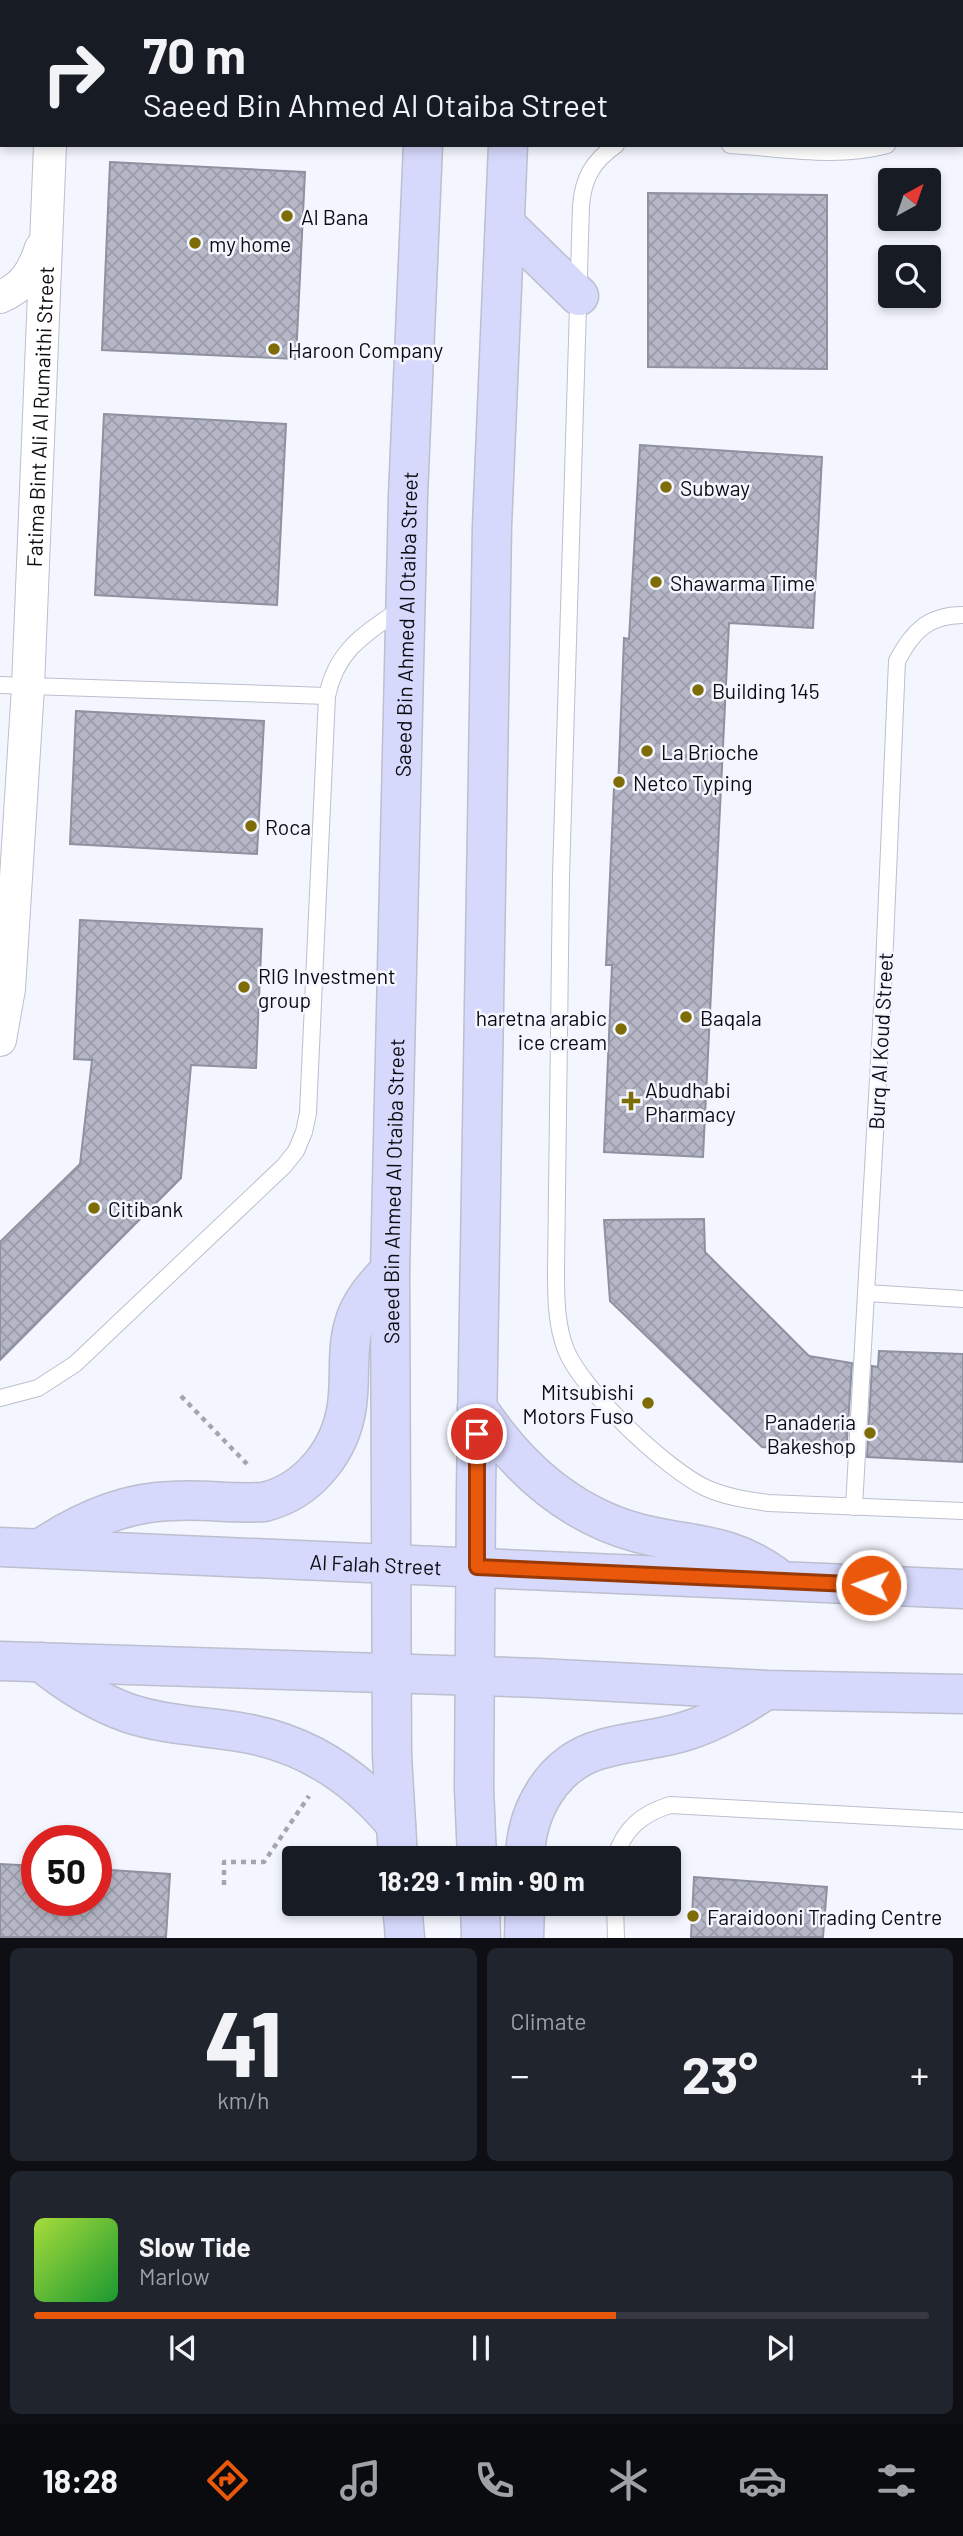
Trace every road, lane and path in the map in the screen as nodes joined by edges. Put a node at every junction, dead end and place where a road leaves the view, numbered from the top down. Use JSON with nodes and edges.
{"nodes":[{"id":1,"x":50,"y":147,"type":"edge"},
{"id":2,"x":422,"y":147,"type":"edge"},
{"id":3,"x":613,"y":147,"type":"edge"},
{"id":4,"x":761,"y":147,"type":"edge"},
{"id":5,"x":880,"y":147,"type":"edge"},
{"id":6,"x":512,"y":159,"type":"edge"},
{"id":7,"x":505,"y":224,"type":"junction"},
{"id":8,"x":46,"y":229,"type":"junction"},
{"id":9,"x":579,"y":296,"type":"junction"},
{"id":10,"x":0,"y":297,"type":"edge"},
{"id":11,"x":407,"y":605,"type":"junction"},
{"id":12,"x":963,"y":615,"type":"edge"},
{"id":13,"x":14,"y":686,"type":"edge"},
{"id":14,"x":327,"y":696,"type":"junction"},
{"id":15,"x":4,"y":989,"type":"edge"},
{"id":16,"x":0,"y":1040,"type":"edge"},
{"id":17,"x":390,"y":1270,"type":"junction"},
{"id":18,"x":866,"y":1293,"type":"junction"},
{"id":19,"x":963,"y":1299,"type":"edge"},
{"id":20,"x":181,"y":1396,"type":"dead end"},
{"id":21,"x":0,"y":1398,"type":"edge"},
{"id":22,"x":477,"y":1407,"type":"junction"},
{"id":23,"x":257,"y":1469,"type":"dead end"},
{"id":24,"x":853,"y":1507,"type":"junction"},
{"id":25,"x":963,"y":1511,"type":"edge"},
{"id":26,"x":0,"y":1547,"type":"edge"},
{"id":27,"x":41,"y":1548,"type":"junction"},
{"id":28,"x":389,"y":1563,"type":"junction"},
{"id":29,"x":477,"y":1567,"type":"junction"},
{"id":30,"x":781,"y":1581,"type":"junction"},
{"id":31,"x":963,"y":1588,"type":"edge"},
{"id":32,"x":0,"y":1661,"type":"edge"},
{"id":33,"x":41,"y":1662,"type":"junction"},
{"id":34,"x":391,"y":1674,"type":"junction"},
{"id":35,"x":474,"y":1676,"type":"junction"},
{"id":36,"x":766,"y":1690,"type":"junction"},
{"id":37,"x":963,"y":1695,"type":"edge"},
{"id":38,"x":313,"y":1791,"type":"dead end"},
{"id":39,"x":963,"y":1821,"type":"edge"},
{"id":40,"x":397,"y":1842,"type":"edge"},
{"id":41,"x":476,"y":1846,"type":"edge"},
{"id":42,"x":526,"y":1846,"type":"edge"},
{"id":43,"x":620,"y":1846,"type":"edge"},
{"id":44,"x":224,"y":1885,"type":"dead end"},
{"id":45,"x":403,"y":1916,"type":"edge"},
{"id":46,"x":480,"y":1916,"type":"edge"},
{"id":47,"x":525,"y":1916,"type":"edge"},
{"id":48,"x":615,"y":1916,"type":"edge"},
{"id":49,"x":405,"y":1937,"type":"edge"},
{"id":50,"x":481,"y":1937,"type":"edge"},
{"id":51,"x":524,"y":1937,"type":"edge"},
{"id":52,"x":616,"y":1937,"type":"edge"}],
"edges":[{"from":1,"to":8,"type":"street","name":"Fatima Bint Ali Al Rumaithi Street"},
{"from":2,"to":11,"type":"main road","name":"Saeed Bin Ahmed Al Otaiba Street"},
{"from":3,"to":9,"type":"lane"},
{"from":4,"to":5,"type":"lane"},
{"from":6,"to":7,"type":"main road"},
{"from":7,"to":9,"type":"main road"},
{"from":7,"to":22,"type":"main road"},
{"from":8,"to":10,"type":"street"},
{"from":8,"to":13,"type":"street","name":"Fatima Bint Ali Al Rumaithi Street"},
{"from":9,"to":24,"type":"lane"},
{"from":11,"to":14,"type":"lane"},
{"from":11,"to":17,"type":"main road","name":"Saeed Bin Ahmed Al Otaiba Street"},
{"from":12,"to":18,"type":"lane","name":"Burq Al Koud Street"},
{"from":13,"to":14,"type":"lane"},
{"from":13,"to":15,"type":"street","name":"Fatima Bint Ali Al Rumaithi Street"},
{"from":14,"to":21,"type":"lane"},
{"from":15,"to":16,"type":"street","name":"Fatima Bint Ali Al Rumaithi Street"},
{"from":17,"to":27,"type":"main road"},
{"from":17,"to":28,"type":"main road","name":"Saeed Bin Ahmed Al Otaiba Street"},
{"from":18,"to":19,"type":"lane"},
{"from":18,"to":24,"type":"lane","name":"Burq Al Koud Street"},
{"from":20,"to":23,"type":"path"},
{"from":22,"to":29,"type":"main road"},
{"from":22,"to":30,"type":"main road"},
{"from":24,"to":25,"type":"lane"},
{"from":26,"to":27,"type":"main road","name":"Al Falah Street"},
{"from":27,"to":28,"type":"main road","name":"Al Falah Street"},
{"from":28,"to":29,"type":"main road","name":"Al Falah Street"},
{"from":28,"to":34,"type":"main road","name":"Saeed Bin Ahmed Al Otaiba Street"},
{"from":29,"to":30,"type":"main road","name":"Al Falah Street"},
{"from":29,"to":35,"type":"main road"},
{"from":30,"to":31,"type":"main road","name":"Al Falah Street"},
{"from":32,"to":33,"type":"main road"},
{"from":33,"to":34,"type":"main road"},
{"from":33,"to":40,"type":"main road"},
{"from":34,"to":35,"type":"main road"},
{"from":34,"to":40,"type":"main road","name":"Saeed Bin Ahmed Al Otaiba Street"},
{"from":35,"to":36,"type":"main road"},
{"from":35,"to":41,"type":"main road"},
{"from":36,"to":37,"type":"main road"},
{"from":36,"to":42,"type":"main road"},
{"from":38,"to":44,"type":"path"},
{"from":39,"to":43,"type":"lane"},
{"from":45,"to":49,"type":"main road"},
{"from":46,"to":50,"type":"main road"},
{"from":47,"to":51,"type":"main road"},
{"from":48,"to":52,"type":"lane"}]}
